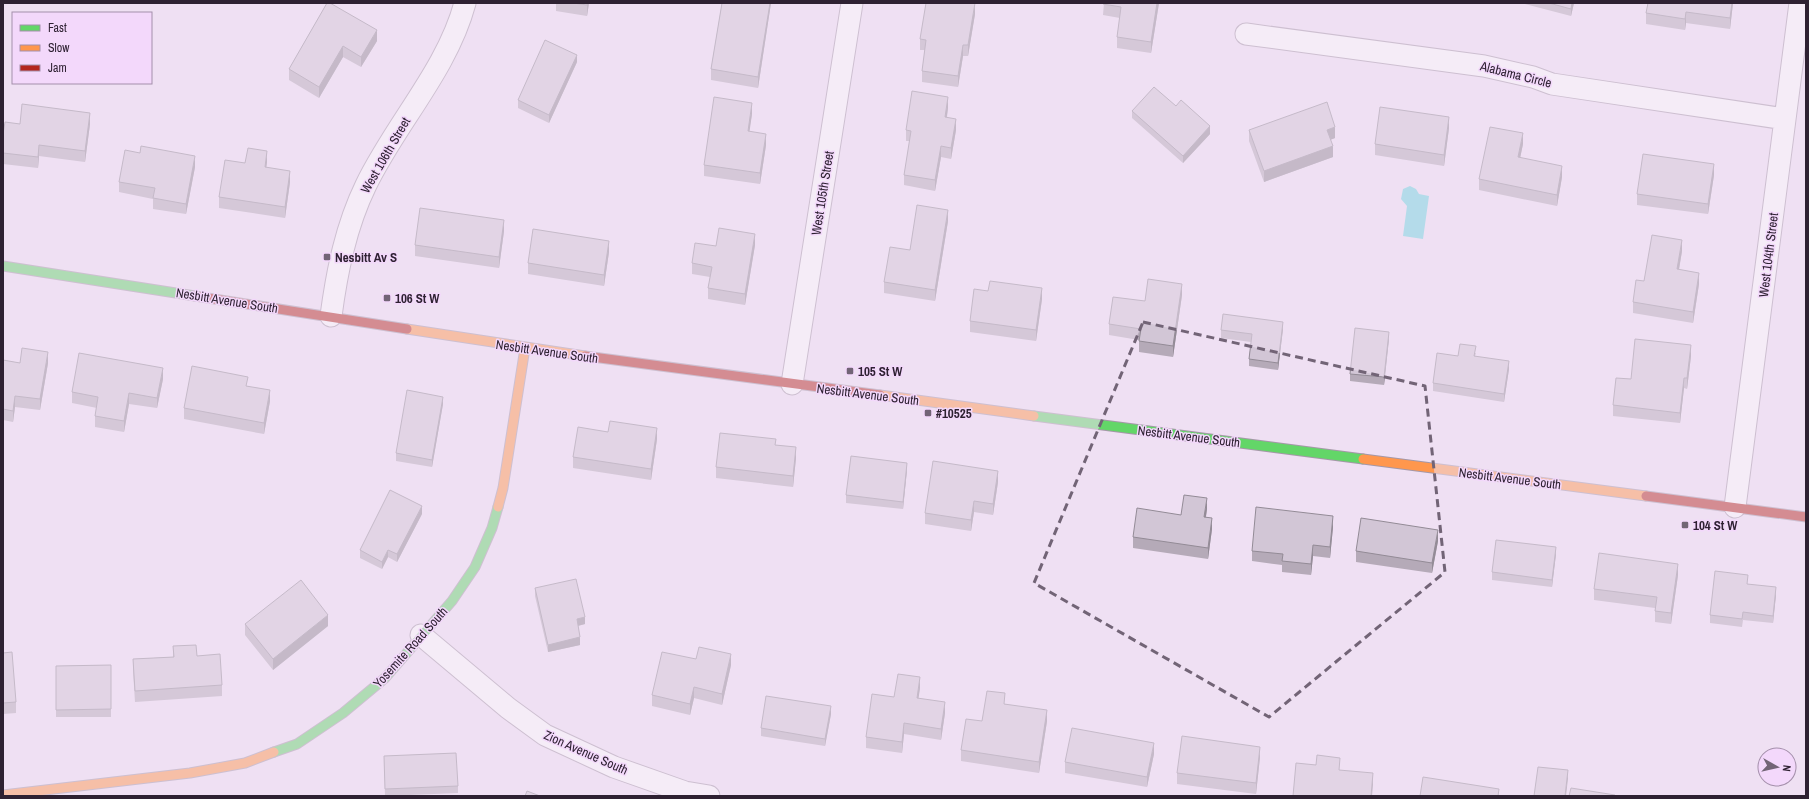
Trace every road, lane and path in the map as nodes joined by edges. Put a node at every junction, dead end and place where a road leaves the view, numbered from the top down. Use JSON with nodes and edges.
{"nodes":[{"id":1,"x":465,"y":3,"type":"edge"},
{"id":2,"x":852,"y":3,"type":"edge"},
{"id":3,"x":1800,"y":3,"type":"edge"},
{"id":4,"x":1246,"y":34,"type":"dead end"},
{"id":5,"x":1785,"y":119,"type":"junction"},
{"id":6,"x":3,"y":266,"type":"edge"},
{"id":7,"x":331,"y":316,"type":"junction"},
{"id":8,"x":525,"y":348,"type":"junction"},
{"id":9,"x":792,"y":384,"type":"junction"},
{"id":10,"x":1735,"y":507,"type":"junction"},
{"id":11,"x":1806,"y":517,"type":"edge"},
{"id":12,"x":421,"y":635,"type":"junction"},
{"id":13,"x":80,"y":791,"type":"edge"},
{"id":14,"x":3,"y":795,"type":"edge"},
{"id":15,"x":709,"y":796,"type":"edge"}],
"edges":[{"from":1,"to":7,"type":"street","name":"West 106th Street"},
{"from":2,"to":9,"type":"street","name":"West 105th Street"},
{"from":3,"to":5,"type":"street","name":"West 104th Street"},
{"from":4,"to":5,"type":"street","name":"Alabama Circle"},
{"from":5,"to":10,"type":"street","name":"West 104th Street"},
{"from":6,"to":7,"type":"street","name":"Nesbitt Avenue South"},
{"from":7,"to":8,"type":"street","name":"Nesbitt Avenue South"},
{"from":8,"to":9,"type":"street","name":"Nesbitt Avenue South"},
{"from":8,"to":12,"type":"street","name":"Yosemite Road South"},
{"from":9,"to":10,"type":"street","name":"Nesbitt Avenue South"},
{"from":10,"to":11,"type":"street","name":"Nesbitt Avenue South"},
{"from":12,"to":13,"type":"street","name":"Yosemite Road South"},
{"from":12,"to":15,"type":"street","name":"Zion Avenue South"},
{"from":13,"to":14,"type":"street","name":"Yosemite Road South"}]}
